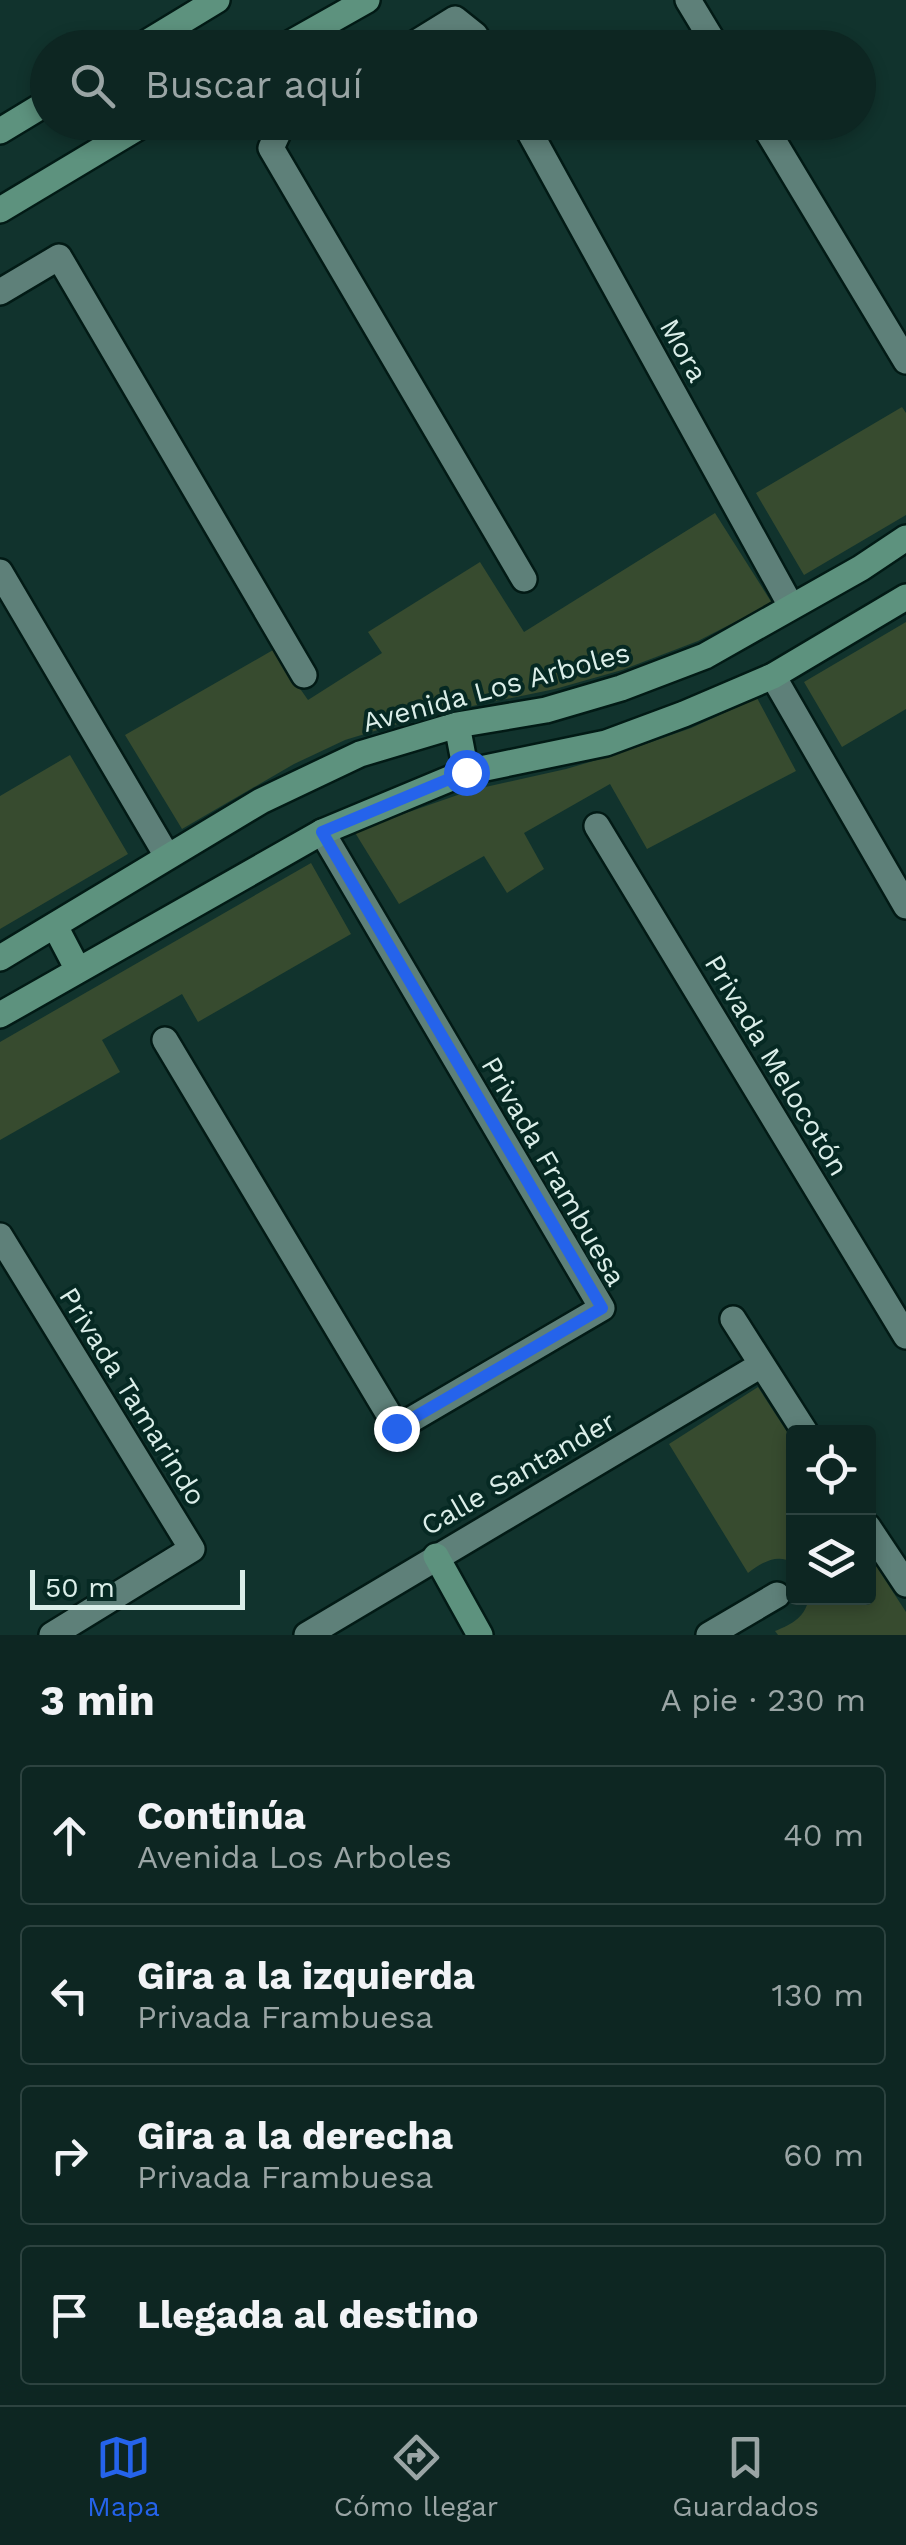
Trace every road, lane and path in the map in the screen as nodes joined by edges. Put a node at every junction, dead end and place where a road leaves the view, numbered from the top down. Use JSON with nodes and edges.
{"nodes":[{"id":1,"x":216,"y":0,"type":"edge"},
{"id":2,"x":367,"y":0,"type":"edge"},
{"id":3,"x":688,"y":0,"type":"edge"},
{"id":4,"x":167,"y":30,"type":"edge"},
{"id":5,"x":314,"y":30,"type":"edge"},
{"id":6,"x":437,"y":30,"type":"edge"},
{"id":7,"x":469,"y":30,"type":"edge"},
{"id":8,"x":706,"y":30,"type":"edge"},
{"id":9,"x":30,"y":113,"type":"edge"},
{"id":10,"x":0,"y":131,"type":"edge"},
{"id":11,"x":117,"y":140,"type":"edge"},
{"id":12,"x":275,"y":140,"type":"edge"},
{"id":13,"x":534,"y":140,"type":"edge"},
{"id":14,"x":773,"y":140,"type":"edge"},
{"id":15,"x":0,"y":210,"type":"edge"},
{"id":16,"x":0,"y":292,"type":"edge"},
{"id":17,"x":906,"y":361,"type":"edge"},
{"id":18,"x":906,"y":538,"type":"edge"},
{"id":19,"x":861,"y":568,"type":"junction"},
{"id":20,"x":0,"y":572,"type":"edge"},
{"id":21,"x":524,"y":578,"type":"dead end"},
{"id":22,"x":895,"y":604,"type":"edge"},
{"id":23,"x":791,"y":606,"type":"junction"},
{"id":24,"x":304,"y":674,"type":"dead end"},
{"id":25,"x":773,"y":676,"type":"junction"},
{"id":26,"x":457,"y":725,"type":"junction"},
{"id":27,"x":466,"y":772,"type":"junction"},
{"id":28,"x":597,"y":826,"type":"dead end"},
{"id":29,"x":322,"y":832,"type":"junction"},
{"id":30,"x":167,"y":856,"type":"junction"},
{"id":31,"x":906,"y":906,"type":"edge"},
{"id":32,"x":55,"y":926,"type":"junction"},
{"id":33,"x":0,"y":958,"type":"edge"},
{"id":34,"x":78,"y":970,"type":"junction"},
{"id":35,"x":0,"y":1015,"type":"edge"},
{"id":36,"x":165,"y":1040,"type":"dead end"},
{"id":37,"x":0,"y":1236,"type":"edge"},
{"id":38,"x":732,"y":1319,"type":"dead end"},
{"id":39,"x":906,"y":1336,"type":"edge"},
{"id":40,"x":760,"y":1365,"type":"junction"},
{"id":41,"x":800,"y":1425,"type":"edge"},
{"id":42,"x":876,"y":1539,"type":"edge"},
{"id":43,"x":436,"y":1556,"type":"junction"},
{"id":44,"x":906,"y":1584,"type":"edge"},
{"id":45,"x":777,"y":1595,"type":"dead end"},
{"id":46,"x":52,"y":1635,"type":"edge"},
{"id":47,"x":307,"y":1635,"type":"edge"},
{"id":48,"x":480,"y":1635,"type":"edge"},
{"id":49,"x":708,"y":1635,"type":"edge"}],
"edges":[{"from":1,"to":4,"type":"street"},
{"from":2,"to":5,"type":"street"},
{"from":3,"to":8,"type":"street"},
{"from":6,"to":7,"type":"street"},
{"from":9,"to":10,"type":"street"},
{"from":11,"to":15,"type":"street"},
{"from":12,"to":21,"type":"street"},
{"from":13,"to":23,"type":"street","name":"Mora"},
{"from":14,"to":17,"type":"street"},
{"from":16,"to":24,"type":"street"},
{"from":18,"to":19,"type":"street","name":"Avenida Los Arboles"},
{"from":19,"to":22,"type":"street"},
{"from":19,"to":23,"type":"street","name":"Avenida Los Arboles"},
{"from":20,"to":30,"type":"street"},
{"from":22,"to":25,"type":"street"},
{"from":23,"to":26,"type":"street","name":"Avenida Los Arboles"},
{"from":25,"to":27,"type":"street"},
{"from":25,"to":31,"type":"street"},
{"from":26,"to":27,"type":"street"},
{"from":26,"to":30,"type":"street","name":"Avenida Los Arboles"},
{"from":27,"to":29,"type":"street"},
{"from":28,"to":39,"type":"street","name":"Privada Melocotón"},
{"from":29,"to":34,"type":"street"},
{"from":29,"to":36,"type":"street","name":"Privada Frambuesa"},
{"from":30,"to":32,"type":"street","name":"Avenida Los Arboles"},
{"from":32,"to":33,"type":"street","name":"Avenida Los Arboles"},
{"from":32,"to":34,"type":"street"},
{"from":34,"to":35,"type":"street"},
{"from":37,"to":46,"type":"street","name":"Privada Tamarindo"},
{"from":38,"to":40,"type":"street"},
{"from":40,"to":41,"type":"street"},
{"from":40,"to":43,"type":"street","name":"Calle Santander"},
{"from":42,"to":44,"type":"street"},
{"from":43,"to":47,"type":"street","name":"Calle Santander"},
{"from":43,"to":48,"type":"street"},
{"from":45,"to":49,"type":"street"}]}
